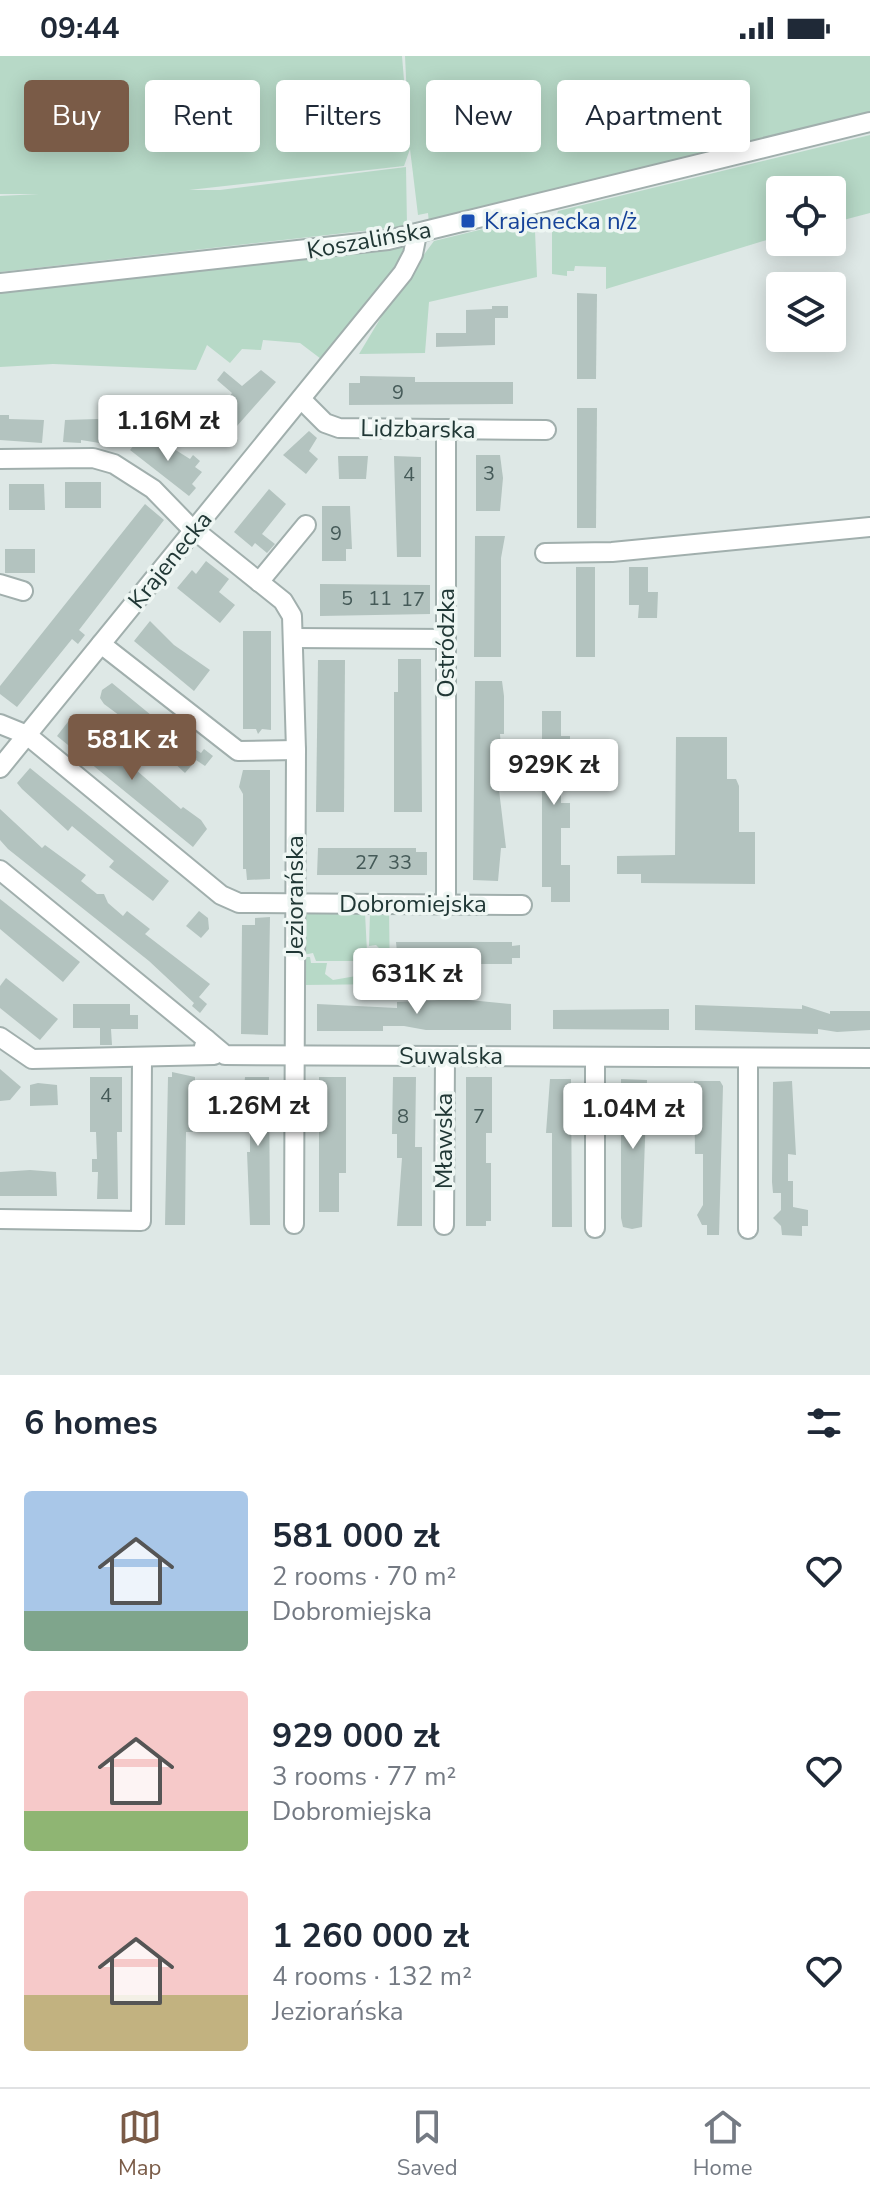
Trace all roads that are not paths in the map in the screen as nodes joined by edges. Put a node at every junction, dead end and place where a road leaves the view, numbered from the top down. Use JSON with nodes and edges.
{"nodes":[{"id":1,"x":870,"y":122,"type":"edge"},
{"id":2,"x":417,"y":234,"type":"junction"},
{"id":3,"x":0,"y":283,"type":"edge"},
{"id":4,"x":301,"y":399,"type":"junction"},
{"id":5,"x":446,"y":429,"type":"junction"},
{"id":6,"x":546,"y":430,"type":"dead end"},
{"id":7,"x":0,"y":459,"type":"edge"},
{"id":8,"x":306,"y":525,"type":"dead end"},
{"id":9,"x":870,"y":527,"type":"edge"},
{"id":10,"x":194,"y":530,"type":"junction"},
{"id":11,"x":545,"y":553,"type":"dead end"},
{"id":12,"x":259,"y":582,"type":"junction"},
{"id":13,"x":0,"y":584,"type":"edge"},
{"id":14,"x":23,"y":591,"type":"dead end"},
{"id":15,"x":295,"y":638,"type":"junction"},
{"id":16,"x":446,"y":639,"type":"junction"},
{"id":17,"x":101,"y":644,"type":"junction"},
{"id":18,"x":0,"y":724,"type":"edge"},
{"id":19,"x":27,"y":735,"type":"junction"},
{"id":20,"x":296,"y":750,"type":"junction"},
{"id":21,"x":0,"y":768,"type":"edge"},
{"id":22,"x":0,"y":870,"type":"edge"},
{"id":23,"x":294,"y":903,"type":"junction"},
{"id":24,"x":446,"y":904,"type":"junction"},
{"id":25,"x":522,"y":905,"type":"dead end"},
{"id":26,"x":0,"y":1037,"type":"edge"},
{"id":27,"x":204,"y":1047,"type":"junction"},
{"id":28,"x":294,"y":1055,"type":"junction"},
{"id":29,"x":445,"y":1056,"type":"junction"},
{"id":30,"x":595,"y":1057,"type":"junction"},
{"id":31,"x":142,"y":1058,"type":"junction"},
{"id":32,"x":748,"y":1058,"type":"junction"},
{"id":33,"x":870,"y":1058,"type":"edge"},
{"id":34,"x":0,"y":1219,"type":"edge"},
{"id":35,"x":294,"y":1224,"type":"dead end"},
{"id":36,"x":444,"y":1225,"type":"dead end"},
{"id":37,"x":595,"y":1228,"type":"dead end"},
{"id":38,"x":748,"y":1229,"type":"dead end"}],
"edges":[{"from":1,"to":2,"type":"street","name":"Koszalińska"},
{"from":2,"to":3,"type":"street","name":"Koszalińska"},
{"from":2,"to":4,"type":"street","name":"Krajenecka"},
{"from":4,"to":5,"type":"street","name":"Lidzbarska"},
{"from":4,"to":10,"type":"street","name":"Krajenecka"},
{"from":5,"to":6,"type":"street","name":"Lidzbarska"},
{"from":5,"to":16,"type":"street","name":"Ostródzka"},
{"from":7,"to":10,"type":"street","name":"Jeziorańska"},
{"from":8,"to":12,"type":"street"},
{"from":9,"to":11,"type":"street"},
{"from":10,"to":12,"type":"street","name":"Jeziorańska"},
{"from":10,"to":17,"type":"street","name":"Krajenecka"},
{"from":12,"to":15,"type":"street","name":"Jeziorańska"},
{"from":13,"to":14,"type":"street"},
{"from":15,"to":16,"type":"street"},
{"from":15,"to":20,"type":"street","name":"Jeziorańska"},
{"from":16,"to":24,"type":"street","name":"Ostródzka"},
{"from":17,"to":19,"type":"street","name":"Krajenecka"},
{"from":17,"to":20,"type":"street"},
{"from":18,"to":19,"type":"street","name":"Dobromiejska"},
{"from":19,"to":21,"type":"street","name":"Krajenecka"},
{"from":19,"to":23,"type":"street","name":"Dobromiejska"},
{"from":20,"to":23,"type":"street","name":"Jeziorańska"},
{"from":22,"to":27,"type":"street"},
{"from":23,"to":24,"type":"street","name":"Dobromiejska"},
{"from":23,"to":28,"type":"street","name":"Jeziorańska"},
{"from":24,"to":25,"type":"street","name":"Dobromiejska"},
{"from":26,"to":31,"type":"street","name":"Suwalska"},
{"from":27,"to":28,"type":"street","name":"Suwalska"},
{"from":27,"to":31,"type":"street","name":"Suwalska"},
{"from":28,"to":29,"type":"street","name":"Suwalska"},
{"from":28,"to":35,"type":"street","name":"Jeziorańska"},
{"from":29,"to":30,"type":"street","name":"Suwalska"},
{"from":29,"to":36,"type":"street","name":"Mławska"},
{"from":30,"to":32,"type":"street","name":"Suwalska"},
{"from":30,"to":37,"type":"street"},
{"from":31,"to":34,"type":"street"},
{"from":32,"to":33,"type":"street","name":"Suwalska"},
{"from":32,"to":38,"type":"street"}]}
